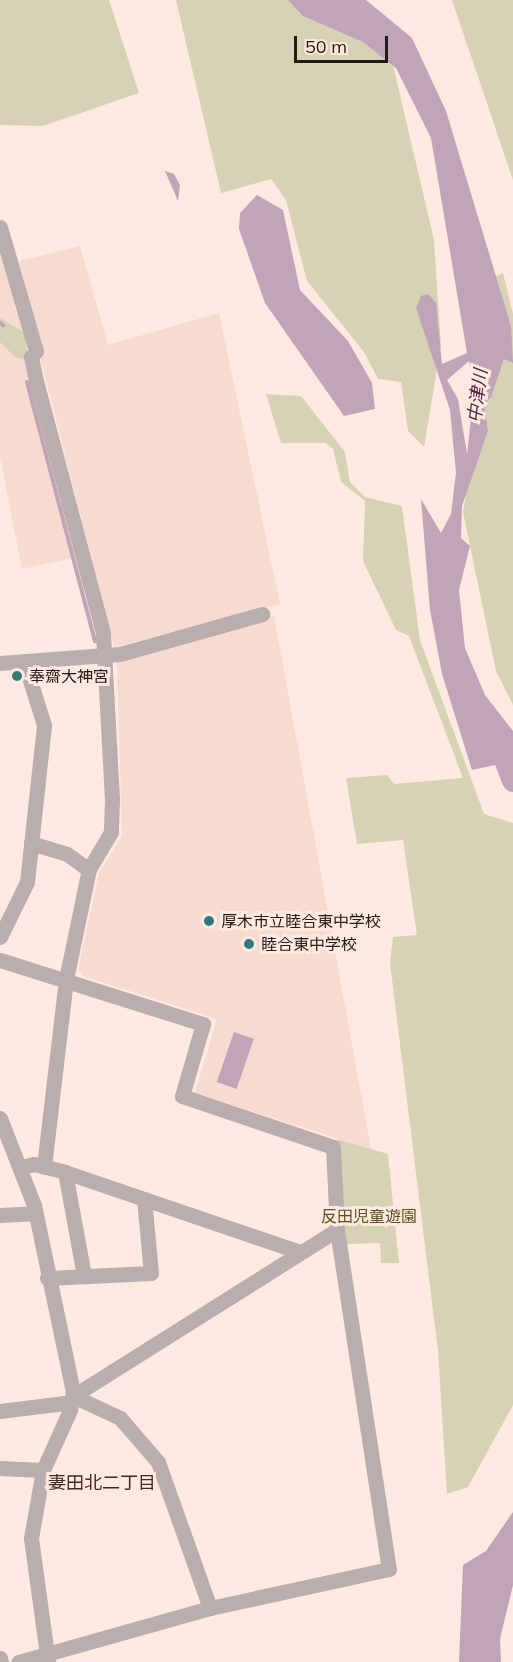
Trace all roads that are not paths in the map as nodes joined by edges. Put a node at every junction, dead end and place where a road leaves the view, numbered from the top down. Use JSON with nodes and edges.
{"nodes":[{"id":1,"x":0,"y":227,"type":"edge"},
{"id":2,"x":262,"y":614,"type":"dead end"},
{"id":3,"x":102,"y":656,"type":"junction"},
{"id":4,"x":24,"y":661,"type":"junction"},
{"id":5,"x":0,"y":663,"type":"edge"},
{"id":6,"x":31,"y":843,"type":"junction"},
{"id":7,"x":89,"y":870,"type":"junction"},
{"id":8,"x":0,"y":937,"type":"edge"},
{"id":9,"x":0,"y":960,"type":"edge"},
{"id":10,"x":66,"y":979,"type":"junction"},
{"id":11,"x":0,"y":1118,"type":"edge"},
{"id":12,"x":4,"y":1142,"type":"edge"},
{"id":13,"x":21,"y":1167,"type":"junction"},
{"id":14,"x":44,"y":1167,"type":"junction"},
{"id":15,"x":65,"y":1172,"type":"junction"},
{"id":16,"x":144,"y":1199,"type":"junction"},
{"id":17,"x":35,"y":1213,"type":"junction"},
{"id":18,"x":0,"y":1215,"type":"edge"},
{"id":19,"x":337,"y":1230,"type":"junction"},
{"id":20,"x":300,"y":1252,"type":"junction"},
{"id":21,"x":84,"y":1276,"type":"junction"},
{"id":22,"x":47,"y":1278,"type":"junction"},
{"id":23,"x":72,"y":1399,"type":"junction"},
{"id":24,"x":0,"y":1411,"type":"edge"},
{"id":25,"x":0,"y":1468,"type":"edge"},
{"id":26,"x":43,"y":1470,"type":"junction"},
{"id":27,"x":210,"y":1608,"type":"junction"},
{"id":28,"x":47,"y":1659,"type":"edge"},
{"id":29,"x":18,"y":1662,"type":"edge"}],
"edges":[{"from":1,"to":3,"type":"street"},
{"from":2,"to":3,"type":"street"},
{"from":3,"to":4,"type":"street"},
{"from":3,"to":7,"type":"street"},
{"from":4,"to":5,"type":"street"},
{"from":4,"to":6,"type":"street"},
{"from":6,"to":7,"type":"street"},
{"from":6,"to":8,"type":"street"},
{"from":7,"to":10,"type":"street"},
{"from":9,"to":10,"type":"street"},
{"from":10,"to":14,"type":"street"},
{"from":10,"to":19,"type":"street"},
{"from":11,"to":12,"type":"street"},
{"from":12,"to":13,"type":"street"},
{"from":13,"to":14,"type":"street"},
{"from":13,"to":17,"type":"street"},
{"from":14,"to":15,"type":"street"},
{"from":15,"to":16,"type":"street"},
{"from":15,"to":21,"type":"street"},
{"from":16,"to":20,"type":"street"},
{"from":16,"to":21,"type":"street"},
{"from":17,"to":18,"type":"street"},
{"from":17,"to":22,"type":"street"},
{"from":19,"to":20,"type":"street"},
{"from":19,"to":27,"type":"street"},
{"from":20,"to":23,"type":"street"},
{"from":21,"to":22,"type":"street"},
{"from":22,"to":23,"type":"street"},
{"from":23,"to":24,"type":"street"},
{"from":23,"to":26,"type":"street"},
{"from":23,"to":27,"type":"street"},
{"from":25,"to":26,"type":"street"},
{"from":26,"to":28,"type":"street"},
{"from":27,"to":28,"type":"street"},
{"from":28,"to":29,"type":"street"}]}
